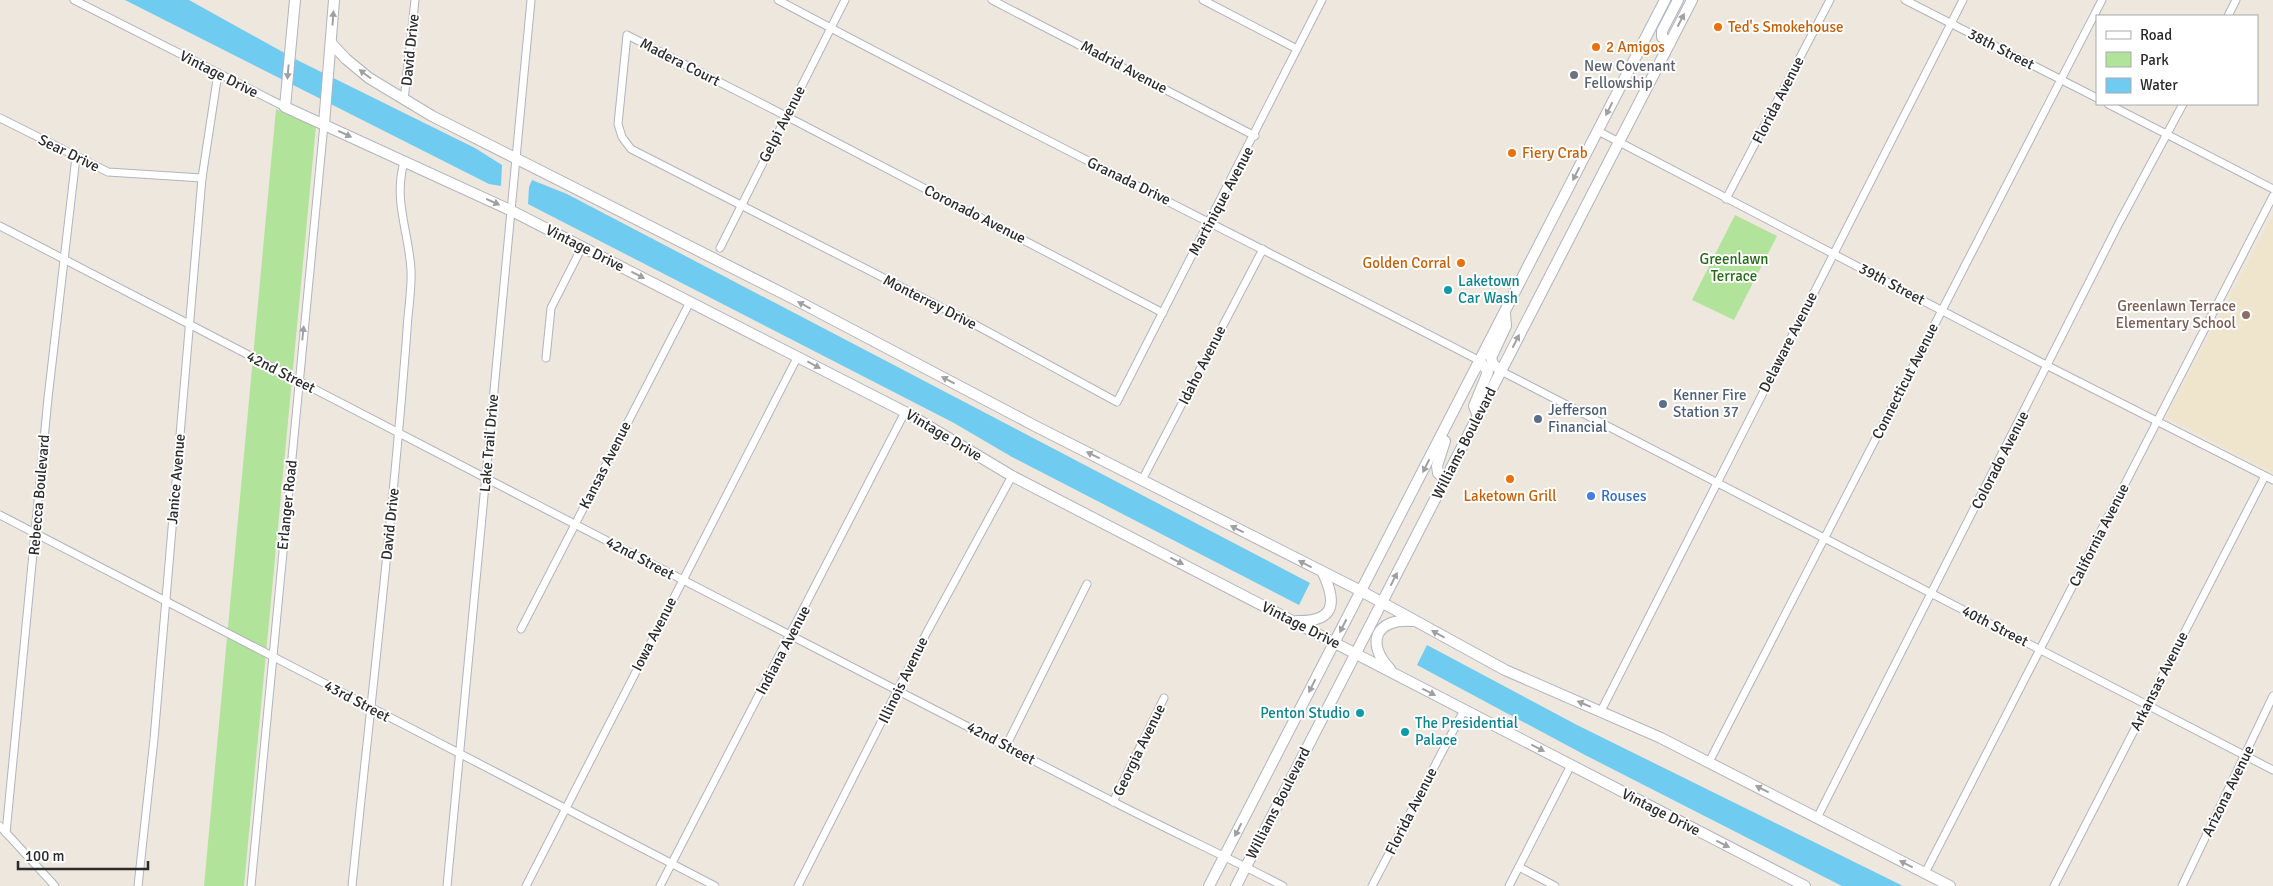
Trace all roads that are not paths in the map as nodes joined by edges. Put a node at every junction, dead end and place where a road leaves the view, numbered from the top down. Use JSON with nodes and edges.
{"nodes":[{"id":1,"x":74,"y":0,"type":"edge"},
{"id":2,"x":295,"y":0,"type":"edge"},
{"id":3,"x":334,"y":0,"type":"edge"},
{"id":4,"x":415,"y":0,"type":"edge"},
{"id":5,"x":531,"y":0,"type":"edge"},
{"id":6,"x":778,"y":0,"type":"edge"},
{"id":7,"x":845,"y":0,"type":"edge"},
{"id":8,"x":992,"y":0,"type":"edge"},
{"id":9,"x":1203,"y":0,"type":"edge"},
{"id":10,"x":1322,"y":0,"type":"edge"},
{"id":11,"x":1665,"y":0,"type":"edge"},
{"id":12,"x":1678,"y":0,"type":"edge"},
{"id":13,"x":1692,"y":0,"type":"edge"},
{"id":14,"x":1830,"y":0,"type":"edge"},
{"id":15,"x":1905,"y":0,"type":"edge"},
{"id":16,"x":1963,"y":0,"type":"edge"},
{"id":17,"x":2102,"y":0,"type":"edge"},
{"id":18,"x":2236,"y":0,"type":"edge"},
{"id":19,"x":2228,"y":15,"type":"edge"},
{"id":20,"x":1951,"y":24,"type":"junction"},
{"id":21,"x":831,"y":28,"type":"junction"},
{"id":22,"x":331,"y":43,"type":"junction"},
{"id":23,"x":1670,"y":43,"type":"junction"},
{"id":24,"x":1297,"y":49,"type":"junction"},
{"id":25,"x":218,"y":73,"type":"junction"},
{"id":26,"x":2061,"y":80,"type":"junction"},
{"id":27,"x":2096,"y":98,"type":"edge"},
{"id":28,"x":404,"y":100,"type":"junction"},
{"id":29,"x":2110,"y":105,"type":"edge"},
{"id":30,"x":2182,"y":105,"type":"edge"},
{"id":31,"x":285,"y":107,"type":"junction"},
{"id":32,"x":786,"y":116,"type":"junction"},
{"id":33,"x":0,"y":118,"type":"edge"},
{"id":34,"x":324,"y":124,"type":"junction"},
{"id":35,"x":1598,"y":131,"type":"junction"},
{"id":36,"x":2167,"y":134,"type":"junction"},
{"id":37,"x":1255,"y":136,"type":"junction"},
{"id":38,"x":1619,"y":142,"type":"junction"},
{"id":39,"x":76,"y":158,"type":"junction"},
{"id":40,"x":516,"y":158,"type":"junction"},
{"id":41,"x":404,"y":162,"type":"junction"},
{"id":42,"x":202,"y":178,"type":"junction"},
{"id":43,"x":2273,"y":189,"type":"edge"},
{"id":44,"x":2273,"y":196,"type":"edge"},
{"id":45,"x":1726,"y":199,"type":"junction"},
{"id":46,"x":740,"y":206,"type":"junction"},
{"id":47,"x":510,"y":210,"type":"junction"},
{"id":48,"x":1210,"y":222,"type":"junction"},
{"id":49,"x":0,"y":226,"type":"edge"},
{"id":50,"x":582,"y":246,"type":"junction"},
{"id":51,"x":720,"y":248,"type":"dead end"},
{"id":52,"x":1262,"y":249,"type":"junction"},
{"id":53,"x":1834,"y":254,"type":"junction"},
{"id":54,"x":64,"y":260,"type":"junction"},
{"id":55,"x":690,"y":302,"type":"junction"},
{"id":56,"x":1941,"y":310,"type":"junction"},
{"id":57,"x":1163,"y":313,"type":"junction"},
{"id":58,"x":1505,"y":313,"type":"junction"},
{"id":59,"x":190,"y":327,"type":"junction"},
{"id":60,"x":798,"y":356,"type":"junction"},
{"id":61,"x":546,"y":358,"type":"dead end"},
{"id":62,"x":1480,"y":361,"type":"junction"},
{"id":63,"x":2048,"y":366,"type":"junction"},
{"id":64,"x":1501,"y":371,"type":"junction"},
{"id":65,"x":299,"y":381,"type":"junction"},
{"id":66,"x":1117,"y":402,"type":"joint"},
{"id":67,"x":1455,"y":409,"type":"junction"},
{"id":68,"x":905,"y":412,"type":"junction"},
{"id":69,"x":1478,"y":416,"type":"junction"},
{"id":70,"x":2158,"y":422,"type":"junction"},
{"id":71,"x":399,"y":432,"type":"junction"},
{"id":72,"x":1012,"y":476,"type":"junction"},
{"id":73,"x":2265,"y":476,"type":"junction"},
{"id":74,"x":486,"y":478,"type":"junction"},
{"id":75,"x":1142,"y":480,"type":"junction"},
{"id":76,"x":1445,"y":480,"type":"junction"},
{"id":77,"x":2273,"y":480,"type":"edge"},
{"id":78,"x":1716,"y":484,"type":"junction"},
{"id":79,"x":0,"y":515,"type":"edge"},
{"id":80,"x":574,"y":524,"type":"junction"},
{"id":81,"x":36,"y":534,"type":"junction"},
{"id":82,"x":1824,"y":539,"type":"junction"},
{"id":83,"x":1323,"y":573,"type":"junction"},
{"id":84,"x":682,"y":580,"type":"junction"},
{"id":85,"x":1087,"y":584,"type":"dead end"},
{"id":86,"x":1361,"y":591,"type":"junction"},
{"id":87,"x":1932,"y":594,"type":"junction"},
{"id":88,"x":166,"y":600,"type":"junction"},
{"id":89,"x":1382,"y":602,"type":"junction"},
{"id":90,"x":1293,"y":621,"type":"junction"},
{"id":91,"x":1415,"y":621,"type":"junction"},
{"id":92,"x":521,"y":629,"type":"dead end"},
{"id":93,"x":791,"y":635,"type":"junction"},
{"id":94,"x":1334,"y":643,"type":"junction"},
{"id":95,"x":2039,"y":649,"type":"junction"},
{"id":96,"x":1355,"y":653,"type":"junction"},
{"id":97,"x":272,"y":656,"type":"junction"},
{"id":98,"x":1396,"y":675,"type":"junction"},
{"id":99,"x":899,"y":690,"type":"junction"},
{"id":100,"x":2273,"y":696,"type":"edge"},
{"id":101,"x":1164,"y":698,"type":"dead end"},
{"id":102,"x":2147,"y":704,"type":"junction"},
{"id":103,"x":371,"y":708,"type":"junction"},
{"id":104,"x":1464,"y":710,"type":"junction"},
{"id":105,"x":1601,"y":711,"type":"junction"},
{"id":106,"x":1006,"y":746,"type":"junction"},
{"id":107,"x":459,"y":754,"type":"junction"},
{"id":108,"x":2245,"y":755,"type":"junction"},
{"id":109,"x":1709,"y":762,"type":"junction"},
{"id":110,"x":1571,"y":766,"type":"junction"},
{"id":111,"x":2273,"y":770,"type":"edge"},
{"id":112,"x":1113,"y":802,"type":"junction"},
{"id":113,"x":565,"y":809,"type":"junction"},
{"id":114,"x":1817,"y":818,"type":"junction"},
{"id":115,"x":0,"y":826,"type":"edge"},
{"id":116,"x":6,"y":832,"type":"junction"},
{"id":117,"x":1225,"y":856,"type":"junction"},
{"id":118,"x":671,"y":864,"type":"junction"},
{"id":119,"x":1246,"y":866,"type":"junction"},
{"id":120,"x":1519,"y":867,"type":"junction"},
{"id":121,"x":1925,"y":873,"type":"junction"},
{"id":122,"x":55,"y":886,"type":"edge"},
{"id":123,"x":138,"y":886,"type":"edge"},
{"id":124,"x":252,"y":886,"type":"edge"},
{"id":125,"x":352,"y":886,"type":"edge"},
{"id":126,"x":447,"y":886,"type":"edge"},
{"id":127,"x":526,"y":886,"type":"edge"},
{"id":128,"x":660,"y":886,"type":"edge"},
{"id":129,"x":715,"y":886,"type":"edge"},
{"id":130,"x":798,"y":886,"type":"edge"},
{"id":131,"x":1209,"y":886,"type":"edge"},
{"id":132,"x":1236,"y":886,"type":"edge"},
{"id":133,"x":1283,"y":886,"type":"edge"},
{"id":134,"x":1372,"y":886,"type":"edge"},
{"id":135,"x":1509,"y":886,"type":"edge"},
{"id":136,"x":1555,"y":886,"type":"edge"},
{"id":137,"x":1806,"y":886,"type":"edge"},
{"id":138,"x":1950,"y":886,"type":"edge"},
{"id":139,"x":2054,"y":886,"type":"edge"},
{"id":140,"x":2182,"y":886,"type":"edge"}],
"edges":[{"from":1,"to":25,"type":"street","name":"Vintage Drive"},
{"from":2,"to":31,"type":"street","one_way":true},
{"from":22,"to":3,"type":"street","one_way":true},
{"from":4,"to":28,"type":"street","name":"David Drive"},
{"from":5,"to":40,"type":"street","name":"Lake Trail Drive"},
{"from":6,"to":21,"type":"street","name":"Granada Drive"},
{"from":7,"to":21,"type":"street","name":"Gelpi Avenue"},
{"from":8,"to":37,"type":"street","name":"Madrid Avenue"},
{"from":9,"to":24,"type":"street"},
{"from":10,"to":24,"type":"street","name":"Martinique Avenue"},
{"from":11,"to":35,"type":"street","name":"Williams Boulevard","one_way":true},
{"from":12,"to":23,"type":"street"},
{"from":23,"to":13,"type":"street","name":"Williams Boulevard","one_way":true},
{"from":14,"to":45,"type":"street","name":"Florida Avenue"},
{"from":15,"to":20,"type":"street","name":"38th Street"},
{"from":16,"to":20,"type":"street","name":"Delaware Avenue"},
{"from":17,"to":26,"type":"street","name":"Connecticut Avenue"},
{"from":18,"to":19,"type":"street"},
{"from":20,"to":26,"type":"street","name":"38th Street"},
{"from":20,"to":53,"type":"street","name":"Delaware Avenue"},
{"from":21,"to":32,"type":"street","name":"Gelpi Avenue"},
{"from":21,"to":48,"type":"street","name":"Granada Drive"},
{"from":28,"to":22,"type":"street","one_way":true},
{"from":22,"to":34,"type":"street"},
{"from":23,"to":38,"type":"street","name":"Williams Boulevard"},
{"from":24,"to":37,"type":"street","name":"Martinique Avenue"},
{"from":25,"to":31,"type":"street","name":"Vintage Drive"},
{"from":25,"to":42,"type":"street","name":"Janice Avenue"},
{"from":26,"to":27,"type":"street","name":"38th Street"},
{"from":26,"to":56,"type":"street","name":"Connecticut Avenue"},
{"from":28,"to":40,"type":"street"},
{"from":29,"to":36,"type":"street"},
{"from":30,"to":36,"type":"street","name":"Colorado Avenue"},
{"from":31,"to":34,"type":"street","name":"Vintage Drive"},
{"from":32,"to":46,"type":"street","name":"Gelpi Avenue"},
{"from":32,"to":46,"type":"street","name":"Madera Court"},
{"from":32,"to":57,"type":"street","name":"Coronado Avenue"},
{"from":33,"to":39,"type":"street","name":"Sear Drive"},
{"from":34,"to":41,"type":"street","name":"Vintage Drive","one_way":true},
{"from":65,"to":34,"type":"street","name":"Erlanger Road","one_way":true},
{"from":35,"to":38,"type":"street","name":"39th Street"},
{"from":35,"to":58,"type":"street","name":"Williams Boulevard","one_way":true},
{"from":36,"to":43,"type":"street"},
{"from":36,"to":63,"type":"street","name":"Colorado Avenue"},
{"from":37,"to":48,"type":"street","name":"Martinique Avenue"},
{"from":38,"to":45,"type":"street","name":"39th Street"},
{"from":64,"to":38,"type":"street","name":"Williams Boulevard","one_way":true},
{"from":39,"to":42,"type":"street","name":"Sear Drive"},
{"from":39,"to":54,"type":"street","name":"Rebecca Boulevard"},
{"from":40,"to":47,"type":"street","name":"Lake Trail Drive"},
{"from":75,"to":40,"type":"street","one_way":true},
{"from":41,"to":47,"type":"street","name":"Vintage Drive","one_way":true},
{"from":41,"to":71,"type":"street","name":"David Drive"},
{"from":42,"to":59,"type":"street","name":"Janice Avenue"},
{"from":44,"to":70,"type":"street","name":"California Avenue"},
{"from":45,"to":53,"type":"street","name":"39th Street"},
{"from":46,"to":51,"type":"street","name":"Gelpi Avenue"},
{"from":46,"to":66,"type":"street","name":"Monterrey Drive"},
{"from":47,"to":50,"type":"street","name":"Vintage Drive"},
{"from":47,"to":74,"type":"street","name":"Lake Trail Drive"},
{"from":48,"to":52,"type":"street","name":"Granada Drive"},
{"from":48,"to":57,"type":"street","name":"Martinique Avenue"},
{"from":49,"to":54,"type":"street","name":"42nd Street"},
{"from":50,"to":55,"type":"street","name":"Vintage Drive","one_way":true},
{"from":50,"to":61,"type":"street"},
{"from":52,"to":62,"type":"street","name":"Granada Drive"},
{"from":52,"to":75,"type":"street","name":"Idaho Avenue"},
{"from":53,"to":56,"type":"street","name":"39th Street"},
{"from":53,"to":78,"type":"street","name":"Delaware Avenue"},
{"from":54,"to":59,"type":"street","name":"42nd Street"},
{"from":54,"to":81,"type":"street","name":"Rebecca Boulevard"},
{"from":55,"to":60,"type":"street","name":"Vintage Drive"},
{"from":55,"to":80,"type":"street","name":"Kansas Avenue"},
{"from":56,"to":63,"type":"street","name":"39th Street"},
{"from":56,"to":82,"type":"street","name":"Connecticut Avenue"},
{"from":57,"to":66,"type":"street","name":"Martinique Avenue"},
{"from":58,"to":62,"type":"street","name":"Williams Boulevard"},
{"from":58,"to":64,"type":"street"},
{"from":59,"to":65,"type":"street","name":"42nd Street"},
{"from":59,"to":88,"type":"street","name":"Janice Avenue"},
{"from":60,"to":68,"type":"street","name":"Vintage Drive","one_way":true},
{"from":60,"to":84,"type":"street","name":"Iowa Avenue"},
{"from":62,"to":67,"type":"street","name":"Williams Boulevard"},
{"from":62,"to":69,"type":"street"},
{"from":63,"to":70,"type":"street","name":"39th Street"},
{"from":63,"to":87,"type":"street","name":"Colorado Avenue"},
{"from":64,"to":69,"type":"street","name":"Williams Boulevard"},
{"from":64,"to":78,"type":"street","name":"40th Street"},
{"from":65,"to":71,"type":"street","name":"42nd Street"},
{"from":65,"to":97,"type":"street","name":"Erlanger Road"},
{"from":67,"to":76,"type":"street"},
{"from":67,"to":86,"type":"street","name":"Williams Boulevard","one_way":true},
{"from":68,"to":72,"type":"street","name":"Vintage Drive"},
{"from":68,"to":93,"type":"street","name":"Indiana Avenue"},
{"from":69,"to":76,"type":"street","name":"Williams Boulevard"},
{"from":70,"to":73,"type":"street","name":"39th Street"},
{"from":70,"to":95,"type":"street","name":"California Avenue"},
{"from":71,"to":74,"type":"street","name":"42nd Street"},
{"from":71,"to":103,"type":"street","name":"David Drive"},
{"from":72,"to":90,"type":"street","name":"Vintage Drive","one_way":true},
{"from":72,"to":99,"type":"street","name":"Illinois Avenue"},
{"from":73,"to":77,"type":"street","name":"39th Street"},
{"from":73,"to":102,"type":"street","name":"Arkansas Avenue"},
{"from":74,"to":80,"type":"street","name":"42nd Street"},
{"from":74,"to":107,"type":"street","name":"Lake Trail Drive"},
{"from":83,"to":75,"type":"street","one_way":true},
{"from":89,"to":76,"type":"street","name":"Williams Boulevard","one_way":true},
{"from":78,"to":82,"type":"street","name":"40th Street"},
{"from":78,"to":105,"type":"street","name":"Delaware Avenue"},
{"from":79,"to":81,"type":"street","name":"43rd Street"},
{"from":80,"to":84,"type":"street","name":"42nd Street"},
{"from":80,"to":92,"type":"street","name":"Kansas Avenue"},
{"from":81,"to":88,"type":"street","name":"43rd Street"},
{"from":81,"to":116,"type":"street","name":"Rebecca Boulevard"},
{"from":82,"to":87,"type":"street","name":"40th Street"},
{"from":82,"to":109,"type":"street","name":"Connecticut Avenue"},
{"from":83,"to":86,"type":"street"},
{"from":83,"to":90,"type":"street"},
{"from":84,"to":93,"type":"street","name":"42nd Street"},
{"from":84,"to":113,"type":"street","name":"Iowa Avenue"},
{"from":85,"to":106,"type":"street"},
{"from":86,"to":89,"type":"street"},
{"from":86,"to":94,"type":"street","name":"Williams Boulevard","one_way":true},
{"from":87,"to":95,"type":"street","name":"40th Street"},
{"from":87,"to":114,"type":"street","name":"Colorado Avenue"},
{"from":88,"to":97,"type":"street","name":"43rd Street"},
{"from":88,"to":123,"type":"street","name":"Janice Avenue"},
{"from":89,"to":91,"type":"street"},
{"from":89,"to":96,"type":"street","name":"Williams Boulevard"},
{"from":90,"to":94,"type":"street","name":"Vintage Drive"},
{"from":91,"to":98,"type":"street"},
{"from":105,"to":91,"type":"street","one_way":true},
{"from":93,"to":99,"type":"street","name":"42nd Street"},
{"from":93,"to":118,"type":"street","name":"Indiana Avenue"},
{"from":94,"to":96,"type":"street","name":"Vintage Drive"},
{"from":94,"to":117,"type":"street","name":"Williams Boulevard","one_way":true},
{"from":95,"to":102,"type":"street","name":"40th Street"},
{"from":95,"to":121,"type":"street","name":"California Avenue"},
{"from":96,"to":98,"type":"street","name":"Vintage Drive"},
{"from":96,"to":119,"type":"street","name":"Williams Boulevard"},
{"from":97,"to":103,"type":"street","name":"43rd Street"},
{"from":97,"to":124,"type":"street","name":"Erlanger Road"},
{"from":98,"to":104,"type":"street","name":"Vintage Drive","one_way":true},
{"from":99,"to":106,"type":"street","name":"42nd Street"},
{"from":99,"to":130,"type":"street","name":"Illinois Avenue"},
{"from":100,"to":108,"type":"street","name":"Arizona Avenue"},
{"from":101,"to":112,"type":"street","name":"Georgia Avenue"},
{"from":102,"to":108,"type":"street","name":"40th Street"},
{"from":102,"to":139,"type":"street","name":"Arkansas Avenue"},
{"from":103,"to":107,"type":"street","name":"43rd Street"},
{"from":103,"to":125,"type":"street","name":"David Drive"},
{"from":104,"to":110,"type":"street","name":"Vintage Drive","one_way":true},
{"from":104,"to":134,"type":"street","name":"Florida Avenue"},
{"from":105,"to":109,"type":"street"},
{"from":106,"to":112,"type":"street","name":"42nd Street"},
{"from":107,"to":113,"type":"street","name":"43rd Street"},
{"from":107,"to":126,"type":"street","name":"Lake Trail Drive"},
{"from":108,"to":111,"type":"street","name":"40th Street"},
{"from":108,"to":140,"type":"street","name":"Arizona Avenue"},
{"from":114,"to":109,"type":"street","one_way":true},
{"from":110,"to":120,"type":"street"},
{"from":110,"to":137,"type":"street","name":"Vintage Drive","one_way":true},
{"from":112,"to":117,"type":"street","name":"42nd Street"},
{"from":113,"to":118,"type":"street","name":"43rd Street"},
{"from":113,"to":127,"type":"street","name":"Iowa Avenue"},
{"from":121,"to":114,"type":"street","one_way":true},
{"from":115,"to":116,"type":"street"},
{"from":116,"to":122,"type":"street"},
{"from":117,"to":119,"type":"street","name":"42nd Street"},
{"from":117,"to":131,"type":"street","name":"Williams Boulevard"},
{"from":118,"to":128,"type":"street","name":"Indiana Avenue"},
{"from":118,"to":129,"type":"street","name":"43rd Street"},
{"from":119,"to":132,"type":"street","name":"Williams Boulevard"},
{"from":119,"to":133,"type":"street","name":"42nd Street"},
{"from":120,"to":135,"type":"street"},
{"from":120,"to":136,"type":"street"},
{"from":121,"to":138,"type":"street"}]}
